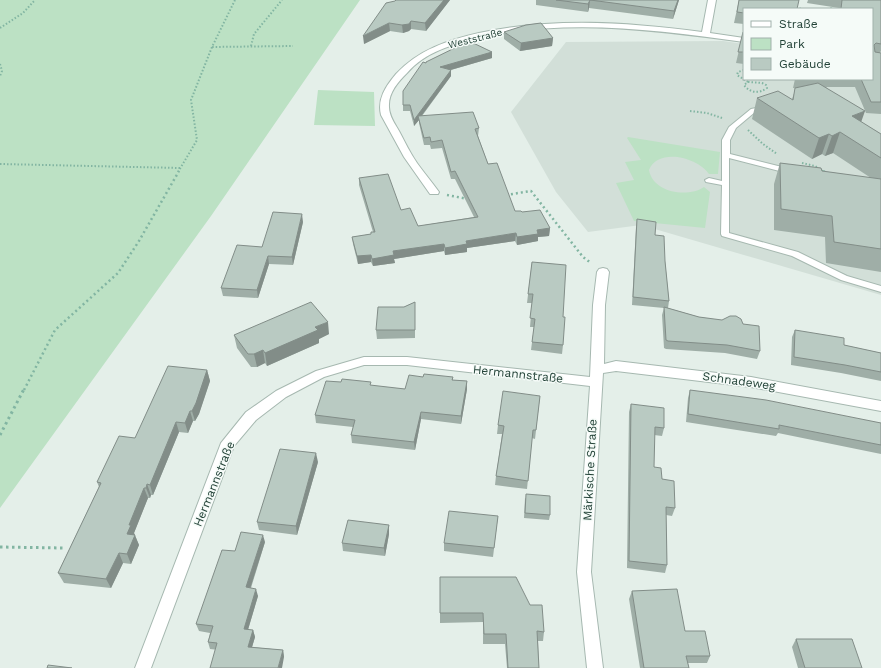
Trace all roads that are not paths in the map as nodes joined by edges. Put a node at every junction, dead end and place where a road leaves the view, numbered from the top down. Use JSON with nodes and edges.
{"nodes":[{"id":1,"x":712,"y":0,"type":"edge"},
{"id":2,"x":706,"y":35,"type":"junction"},
{"id":3,"x":743,"y":40,"type":"edge"},
{"id":4,"x":776,"y":106,"type":"edge"},
{"id":5,"x":726,"y":155,"type":"junction"},
{"id":6,"x":798,"y":174,"type":"edge"},
{"id":7,"x":710,"y":180,"type":"dead end"},
{"id":8,"x":726,"y":184,"type":"junction"},
{"id":9,"x":434,"y":192,"type":"road end"},
{"id":10,"x":603,"y":272,"type":"road end"},
{"id":11,"x":881,"y":289,"type":"edge"},
{"id":12,"x":596,"y":376,"type":"junction"},
{"id":13,"x":881,"y":406,"type":"edge"},
{"id":14,"x":143,"y":668,"type":"edge"},
{"id":15,"x":595,"y":668,"type":"edge"}],
"edges":[{"from":1,"to":2,"type":"street"},
{"from":2,"to":3,"type":"street","name":"Weststraße"},
{"from":2,"to":9,"type":"street","name":"Weststraße"},
{"from":4,"to":5,"type":"lane"},
{"from":5,"to":6,"type":"lane"},
{"from":5,"to":8,"type":"lane"},
{"from":7,"to":8,"type":"lane"},
{"from":8,"to":11,"type":"lane"},
{"from":10,"to":12,"type":"street","name":"Märkische Straße"},
{"from":12,"to":13,"type":"street","name":"Schnadeweg"},
{"from":12,"to":14,"type":"street","name":"Hermannstraße"},
{"from":12,"to":15,"type":"street","name":"Märkische Straße"}]}
